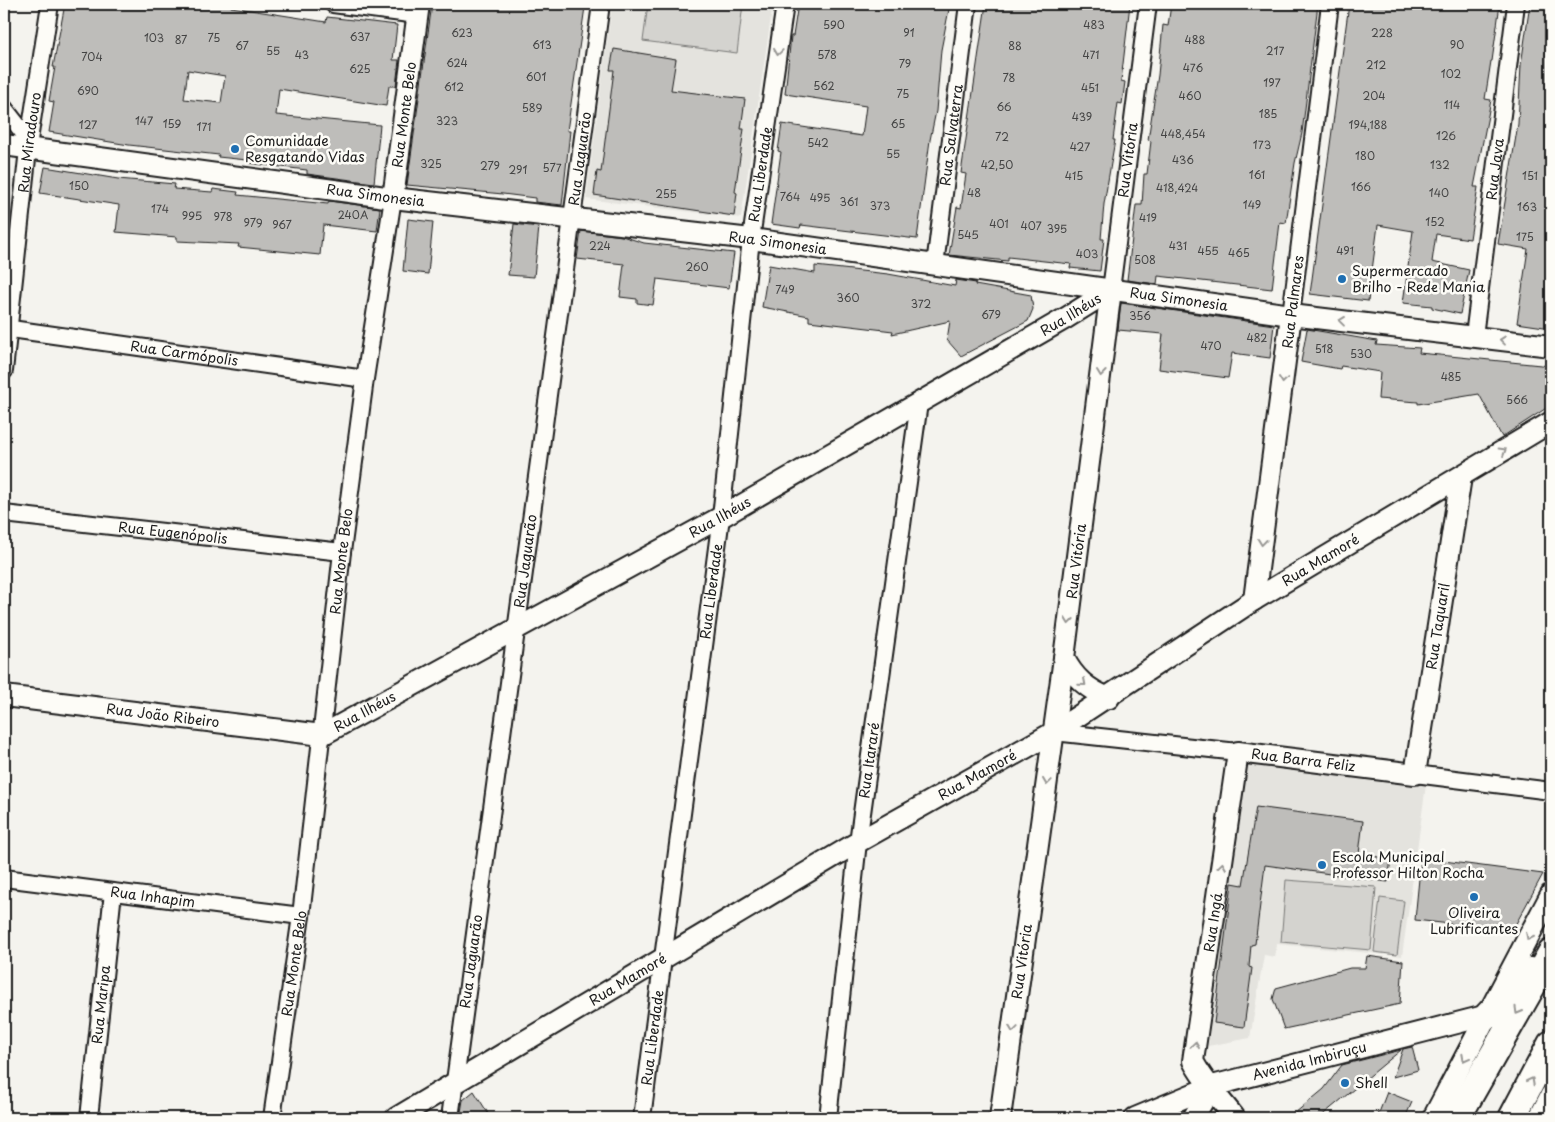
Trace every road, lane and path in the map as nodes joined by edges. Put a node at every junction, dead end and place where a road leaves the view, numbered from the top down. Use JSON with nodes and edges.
{"nodes":[{"id":1,"x":50,"y":4,"type":"edge"},
{"id":2,"x":333,"y":4,"type":"edge"},
{"id":3,"x":602,"y":4,"type":"edge"},
{"id":4,"x":785,"y":4,"type":"edge"},
{"id":5,"x":968,"y":4,"type":"edge"},
{"id":6,"x":1148,"y":4,"type":"edge"},
{"id":7,"x":1330,"y":4,"type":"edge"},
{"id":8,"x":1516,"y":4,"type":"edge"},
{"id":9,"x":418,"y":9,"type":"edge"},
{"id":10,"x":4,"y":108,"type":"edge"},
{"id":11,"x":29,"y":144,"type":"junction"},
{"id":12,"x":4,"y":145,"type":"edge"},
{"id":13,"x":394,"y":198,"type":"junction"},
{"id":14,"x":573,"y":219,"type":"junction"},
{"id":15,"x":751,"y":239,"type":"junction"},
{"id":16,"x":935,"y":265,"type":"junction"},
{"id":17,"x":1111,"y":290,"type":"junction"},
{"id":18,"x":1073,"y":294,"type":"junction"},
{"id":19,"x":1292,"y":315,"type":"junction"},
{"id":20,"x":7,"y":329,"type":"edge"},
{"id":21,"x":1106,"y":335,"type":"junction"},
{"id":22,"x":1474,"y":336,"type":"junction"},
{"id":23,"x":1551,"y":346,"type":"edge"},
{"id":24,"x":4,"y":371,"type":"edge"},
{"id":25,"x":365,"y":379,"type":"junction"},
{"id":26,"x":919,"y":403,"type":"junction"},
{"id":27,"x":1551,"y":422,"type":"edge"},
{"id":28,"x":1461,"y":477,"type":"junction"},
{"id":29,"x":4,"y":514,"type":"edge"},
{"id":30,"x":721,"y":516,"type":"junction"},
{"id":31,"x":342,"y":552,"type":"junction"},
{"id":32,"x":1254,"y":600,"type":"junction"},
{"id":33,"x":516,"y":630,"type":"junction"},
{"id":34,"x":1064,"y":658,"type":"junction"},
{"id":35,"x":4,"y":696,"type":"edge"},
{"id":36,"x":1109,"y":698,"type":"junction"},
{"id":37,"x":1054,"y":732,"type":"junction"},
{"id":38,"x":322,"y":735,"type":"junction"},
{"id":39,"x":1238,"y":752,"type":"junction"},
{"id":40,"x":1415,"y":774,"type":"junction"},
{"id":41,"x":1551,"y":792,"type":"edge"},
{"id":42,"x":858,"y":842,"type":"junction"},
{"id":43,"x":4,"y":878,"type":"edge"},
{"id":44,"x":113,"y":892,"type":"junction"},
{"id":45,"x":1551,"y":894,"type":"edge"},
{"id":46,"x":301,"y":916,"type":"junction"},
{"id":47,"x":1551,"y":949,"type":"edge"},
{"id":48,"x":1551,"y":953,"type":"edge"},
{"id":49,"x":663,"y":960,"type":"junction"},
{"id":50,"x":1488,"y":1015,"type":"junction"},
{"id":51,"x":1551,"y":1044,"type":"edge"},
{"id":52,"x":454,"y":1086,"type":"junction"},
{"id":53,"x":1212,"y":1086,"type":"junction"},
{"id":54,"x":1551,"y":1095,"type":"edge"},
{"id":55,"x":89,"y":1118,"type":"edge"},
{"id":56,"x":272,"y":1118,"type":"edge"},
{"id":57,"x":396,"y":1118,"type":"edge"},
{"id":58,"x":450,"y":1118,"type":"edge"},
{"id":59,"x":642,"y":1118,"type":"edge"},
{"id":60,"x":828,"y":1118,"type":"edge"},
{"id":61,"x":1000,"y":1118,"type":"edge"},
{"id":62,"x":1135,"y":1118,"type":"edge"},
{"id":63,"x":1193,"y":1118,"type":"edge"},
{"id":64,"x":1235,"y":1118,"type":"edge"},
{"id":65,"x":1433,"y":1118,"type":"edge"},
{"id":66,"x":1457,"y":1118,"type":"edge"},
{"id":67,"x":1512,"y":1118,"type":"edge"},
{"id":68,"x":1539,"y":1118,"type":"edge"}],
"edges":[{"from":1,"to":11,"type":"street","name":"Rua Miradouro"},
{"from":2,"to":9,"type":"street"},
{"from":3,"to":14,"type":"street","name":"Rua Jaguarão"},
{"from":4,"to":15,"type":"street","name":"Rua Liberdade","one_way":true},
{"from":5,"to":16,"type":"street","name":"Rua Salvaterra"},
{"from":6,"to":17,"type":"street","name":"Rua Vitória"},
{"from":7,"to":19,"type":"street","name":"Rua Palmares"},
{"from":8,"to":22,"type":"street","name":"Rua Java"},
{"from":9,"to":13,"type":"street","name":"Rua Monte Belo"},
{"from":10,"to":11,"type":"street"},
{"from":11,"to":12,"type":"street","name":"Rua Simonesia"},
{"from":11,"to":13,"type":"street","name":"Rua Simonesia"},
{"from":11,"to":20,"type":"street","name":"Rua Miradouro"},
{"from":13,"to":14,"type":"street","name":"Rua Simonesia"},
{"from":13,"to":25,"type":"street","name":"Rua Monte Belo"},
{"from":14,"to":15,"type":"street","name":"Rua Simonesia"},
{"from":14,"to":33,"type":"street","name":"Rua Jaguarão"},
{"from":15,"to":16,"type":"street","name":"Rua Simonesia"},
{"from":15,"to":30,"type":"street","name":"Rua Liberdade"},
{"from":16,"to":18,"type":"street","name":"Rua Simonesia"},
{"from":17,"to":18,"type":"street","name":"Rua Simonesia"},
{"from":17,"to":18,"type":"street","name":"Rua Ilhéus"},
{"from":17,"to":19,"type":"street","name":"Rua Simonesia"},
{"from":17,"to":21,"type":"street","name":"Rua Vitória"},
{"from":18,"to":21,"type":"street"},
{"from":18,"to":26,"type":"street","name":"Rua Ilhéus"},
{"from":22,"to":19,"type":"street","name":"Rua Simonesia","one_way":true},
{"from":19,"to":32,"type":"street","name":"Rua Palmares","one_way":true},
{"from":20,"to":24,"type":"street","name":"Rua Miradouro"},
{"from":20,"to":25,"type":"street","name":"Rua Carmópolis"},
{"from":21,"to":34,"type":"street","name":"Rua Vitória","one_way":true},
{"from":23,"to":22,"type":"street","name":"Rua Simonesia","one_way":true},
{"from":25,"to":31,"type":"street","name":"Rua Monte Belo"},
{"from":26,"to":30,"type":"street","name":"Rua Ilhéus"},
{"from":26,"to":42,"type":"street","name":"Rua Itararé"},
{"from":28,"to":27,"type":"street","name":"Rua Mamoré","one_way":true},
{"from":28,"to":32,"type":"street","name":"Rua Mamoré"},
{"from":28,"to":40,"type":"street","name":"Rua Taquaril"},
{"from":29,"to":31,"type":"street","name":"Rua Eugenópolis"},
{"from":30,"to":33,"type":"street","name":"Rua Ilhéus"},
{"from":30,"to":49,"type":"street","name":"Rua Liberdade"},
{"from":31,"to":38,"type":"street","name":"Rua Monte Belo"},
{"from":32,"to":36,"type":"street","name":"Rua Mamoré"},
{"from":33,"to":38,"type":"street","name":"Rua Ilhéus"},
{"from":33,"to":52,"type":"street","name":"Rua Jaguarão"},
{"from":34,"to":36,"type":"street","one_way":true},
{"from":34,"to":37,"type":"street","name":"Rua Vitória"},
{"from":35,"to":38,"type":"street","name":"Rua João Ribeiro"},
{"from":36,"to":37,"type":"street","name":"Rua Mamoré"},
{"from":37,"to":39,"type":"street","name":"Rua Barra Feliz"},
{"from":37,"to":42,"type":"street","name":"Rua Mamoré"},
{"from":37,"to":61,"type":"street","name":"Rua Vitória","one_way":true},
{"from":38,"to":46,"type":"street","name":"Rua Monte Belo"},
{"from":39,"to":40,"type":"street","name":"Rua Barra Feliz"},
{"from":53,"to":39,"type":"street","name":"Rua Ingá","one_way":true},
{"from":40,"to":41,"type":"street","name":"Rua Barra Feliz"},
{"from":42,"to":49,"type":"street","name":"Rua Mamoré"},
{"from":42,"to":60,"type":"street","name":"Rua Itararé"},
{"from":43,"to":44,"type":"street","name":"Rua Inhapim"},
{"from":44,"to":46,"type":"street","name":"Rua Inhapim"},
{"from":44,"to":55,"type":"street","name":"Rua Maripa"},
{"from":45,"to":50,"type":"street","one_way":true},
{"from":46,"to":56,"type":"street","name":"Rua Monte Belo"},
{"from":47,"to":50,"type":"highway"},
{"from":48,"to":66,"type":"highway","one_way":true},
{"from":49,"to":52,"type":"street","name":"Rua Mamoré"},
{"from":49,"to":59,"type":"street","name":"Rua Liberdade"},
{"from":50,"to":53,"type":"street","name":"Avenida Imbiruçu"},
{"from":50,"to":65,"type":"street","one_way":true},
{"from":67,"to":51,"type":"highway","one_way":true},
{"from":52,"to":57,"type":"street","name":"Rua Mamoré"},
{"from":52,"to":58,"type":"street","name":"Rua Jaguarão"},
{"from":53,"to":62,"type":"street","name":"Avenida Imbiruçu"},
{"from":53,"to":63,"type":"street"},
{"from":53,"to":64,"type":"street","name":"Rua Ingá"},
{"from":54,"to":68,"type":"street"}]}
